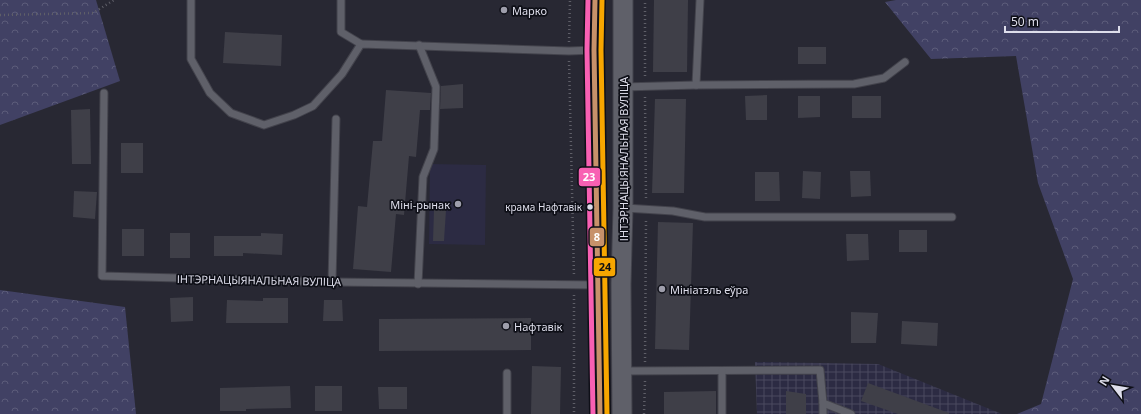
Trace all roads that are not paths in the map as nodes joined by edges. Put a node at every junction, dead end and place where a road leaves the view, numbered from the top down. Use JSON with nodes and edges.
{"nodes":[{"id":1,"x":191,"y":0,"type":"edge"},
{"id":2,"x":342,"y":0,"type":"edge"},
{"id":3,"x":595,"y":0,"type":"edge"},
{"id":4,"x":623,"y":0,"type":"edge"},
{"id":5,"x":700,"y":0,"type":"edge"},
{"id":6,"x":361,"y":44,"type":"junction"},
{"id":7,"x":419,"y":45,"type":"junction"},
{"id":8,"x":594,"y":50,"type":"junction"},
{"id":9,"x":905,"y":62,"type":"dead end"},
{"id":10,"x":696,"y":85,"type":"junction"},
{"id":11,"x":623,"y":87,"type":"junction"},
{"id":12,"x":104,"y":93,"type":"dead end"},
{"id":13,"x":336,"y":118,"type":"dead end"},
{"id":14,"x":623,"y":208,"type":"junction"},
{"id":15,"x":952,"y":217,"type":"dead end"},
{"id":16,"x":332,"y":282,"type":"junction"},
{"id":17,"x":418,"y":284,"type":"junction"},
{"id":18,"x":621,"y":284,"type":"junction"},
{"id":19,"x":598,"y":285,"type":"junction"},
{"id":20,"x":622,"y":371,"type":"junction"},
{"id":21,"x":722,"y":371,"type":"junction"},
{"id":22,"x":507,"y":373,"type":"dead end"},
{"id":23,"x":823,"y":403,"type":"junction"},
{"id":24,"x":507,"y":414,"type":"edge"},
{"id":25,"x":600,"y":414,"type":"edge"},
{"id":26,"x":622,"y":414,"type":"edge"},
{"id":27,"x":722,"y":414,"type":"edge"},
{"id":28,"x":823,"y":414,"type":"edge"},
{"id":29,"x":851,"y":414,"type":"edge"}],
"edges":[{"from":1,"to":6,"type":"lane"},
{"from":2,"to":6,"type":"lane"},
{"from":3,"to":8,"type":"main road"},
{"from":4,"to":11,"type":"main road","name":"ІНТЭРНАЦЫЯНАЛЬНАЯ ВУЛІЦА"},
{"from":5,"to":10,"type":"lane"},
{"from":6,"to":7,"type":"lane"},
{"from":7,"to":8,"type":"lane"},
{"from":7,"to":17,"type":"lane"},
{"from":8,"to":19,"type":"main road"},
{"from":9,"to":10,"type":"lane"},
{"from":10,"to":11,"type":"lane"},
{"from":11,"to":14,"type":"main road","name":"ІНТЭРНАЦЫЯНАЛЬНАЯ ВУЛІЦА"},
{"from":12,"to":16,"type":"lane","name":"ІНТЭРНАЦЫЯНАЛЬНАЯ ВУЛІЦА"},
{"from":13,"to":16,"type":"lane"},
{"from":14,"to":15,"type":"lane"},
{"from":14,"to":18,"type":"main road","name":"ІНТЭРНАЦЫЯНАЛЬНАЯ ВУЛІЦА"},
{"from":16,"to":17,"type":"lane","name":"ІНТЭРНАЦЫЯНАЛЬНАЯ ВУЛІЦА"},
{"from":17,"to":19,"type":"lane","name":"ІНТЭРНАЦЫЯНАЛЬНАЯ ВУЛІЦА"},
{"from":18,"to":19,"type":"main road"},
{"from":18,"to":20,"type":"main road","name":"ІНТЭРНАЦЫЯНАЛЬНАЯ ВУЛІЦА"},
{"from":19,"to":25,"type":"main road"},
{"from":20,"to":21,"type":"lane"},
{"from":20,"to":26,"type":"main road","name":"ІНТЭРНАЦЫЯНАЛЬНАЯ ВУЛІЦА"},
{"from":21,"to":23,"type":"lane"},
{"from":21,"to":27,"type":"lane"},
{"from":22,"to":24,"type":"lane"},
{"from":23,"to":28,"type":"lane"},
{"from":23,"to":29,"type":"lane"}]}
